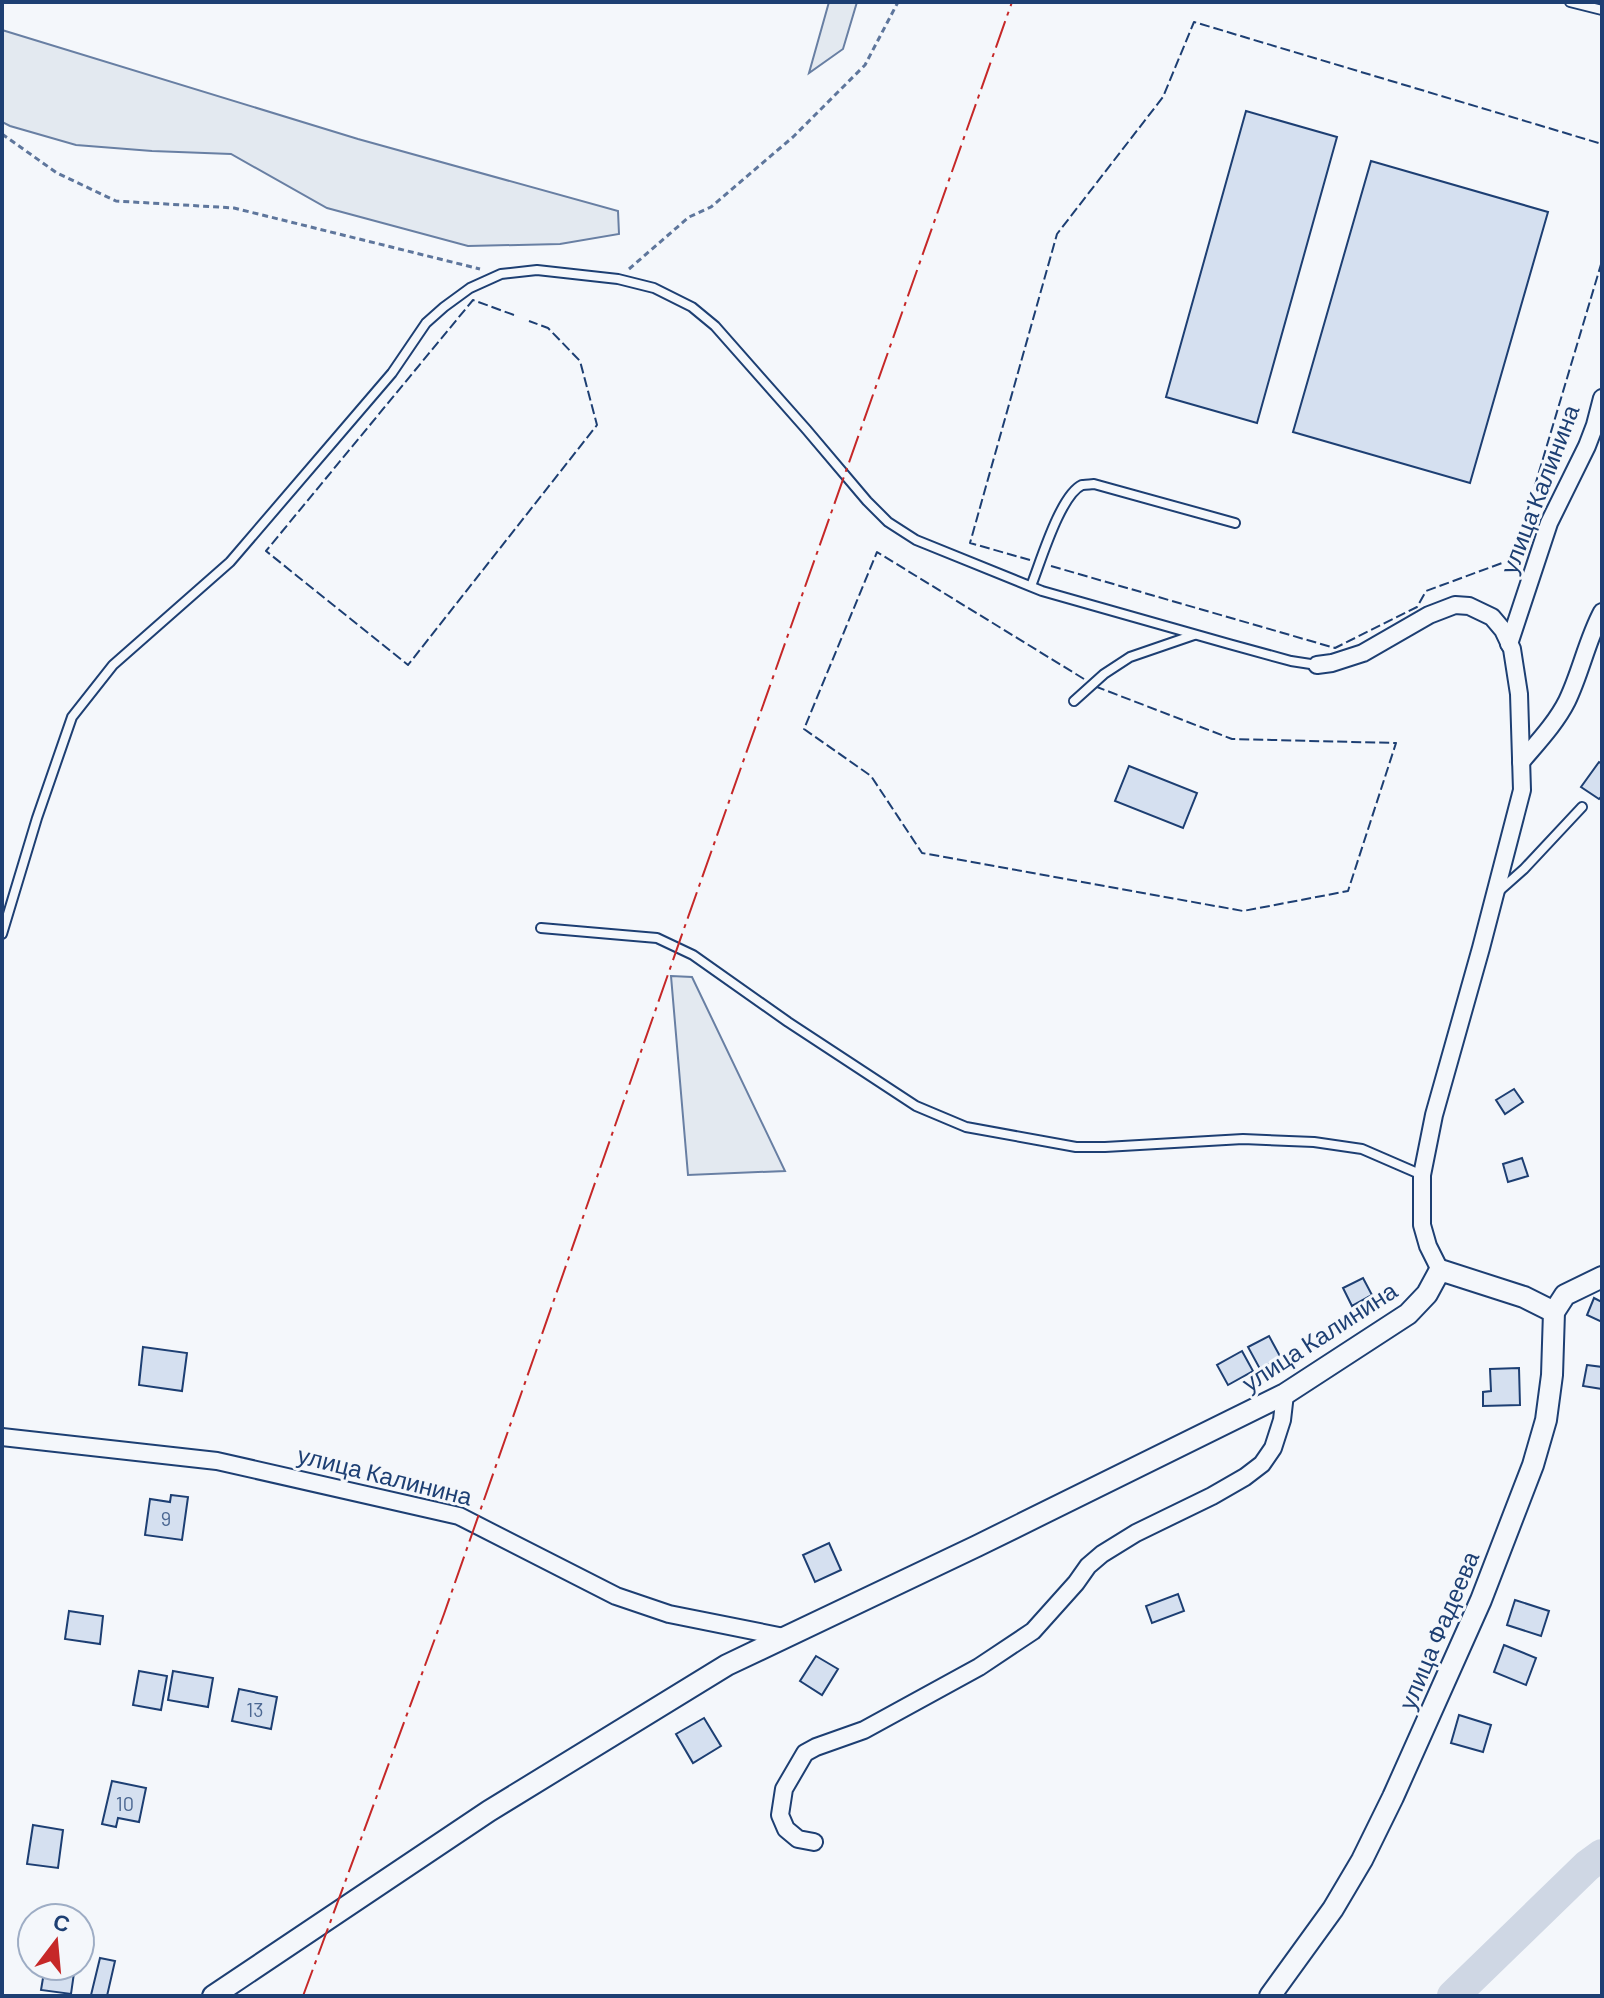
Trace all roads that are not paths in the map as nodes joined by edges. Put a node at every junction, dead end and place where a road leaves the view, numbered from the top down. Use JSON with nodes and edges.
{"nodes":[{"id":1,"x":1570,"y":2,"type":"edge"},
{"id":2,"x":1602,"y":10,"type":"edge"},
{"id":3,"x":1602,"y":398,"type":"edge"},
{"id":4,"x":1235,"y":523,"type":"dead end"},
{"id":5,"x":1031,"y":586,"type":"junction"},
{"id":6,"x":1602,"y":612,"type":"edge"},
{"id":7,"x":1195,"y":634,"type":"junction"},
{"id":8,"x":1509,"y":644,"type":"junction"},
{"id":9,"x":1317,"y":665,"type":"joint"},
{"id":10,"x":1074,"y":701,"type":"dead end"},
{"id":11,"x":1521,"y":762,"type":"junction"},
{"id":12,"x":1582,"y":807,"type":"dead end"},
{"id":13,"x":1495,"y":895,"type":"junction"},
{"id":14,"x":541,"y":928,"type":"dead end"},
{"id":15,"x":2,"y":934,"type":"edge"},
{"id":16,"x":1422,"y":1175,"type":"junction"},
{"id":17,"x":1440,"y":1270,"type":"junction"},
{"id":18,"x":1602,"y":1277,"type":"edge"},
{"id":19,"x":1554,"y":1312,"type":"junction"},
{"id":20,"x":1285,"y":1394,"type":"junction"},
{"id":21,"x":2,"y":1437,"type":"edge"},
{"id":22,"x":784,"y":1637,"type":"junction"},
{"id":23,"x":814,"y":1842,"type":"dead end"},
{"id":24,"x":213,"y":1996,"type":"edge"},
{"id":25,"x":1270,"y":1996,"type":"edge"}],
"edges":[{"from":1,"to":2,"type":"lane"},
{"from":3,"to":8,"type":"street","name":"улица Калинина"},
{"from":4,"to":5,"type":"lane"},
{"from":5,"to":7,"type":"lane"},
{"from":5,"to":15,"type":"lane"},
{"from":6,"to":11,"type":"street"},
{"from":7,"to":9,"type":"lane"},
{"from":7,"to":10,"type":"lane"},
{"from":8,"to":9,"type":"street","name":"улица Калинина"},
{"from":8,"to":11,"type":"street","name":"улица Калинина"},
{"from":11,"to":13,"type":"street","name":"улица Калинина"},
{"from":12,"to":13,"type":"lane"},
{"from":13,"to":16,"type":"street","name":"улица Калинина"},
{"from":14,"to":16,"type":"lane"},
{"from":16,"to":17,"type":"street","name":"улица Калинина"},
{"from":17,"to":19,"type":"street"},
{"from":17,"to":20,"type":"street","name":"улица Калинина"},
{"from":18,"to":19,"type":"street"},
{"from":19,"to":25,"type":"street","name":"улица Фадеева"},
{"from":20,"to":22,"type":"street","name":"улица Калинина"},
{"from":20,"to":23,"type":"street"},
{"from":21,"to":22,"type":"street","name":"улица Калинина"},
{"from":22,"to":24,"type":"street","name":"улица Калинина"}]}
